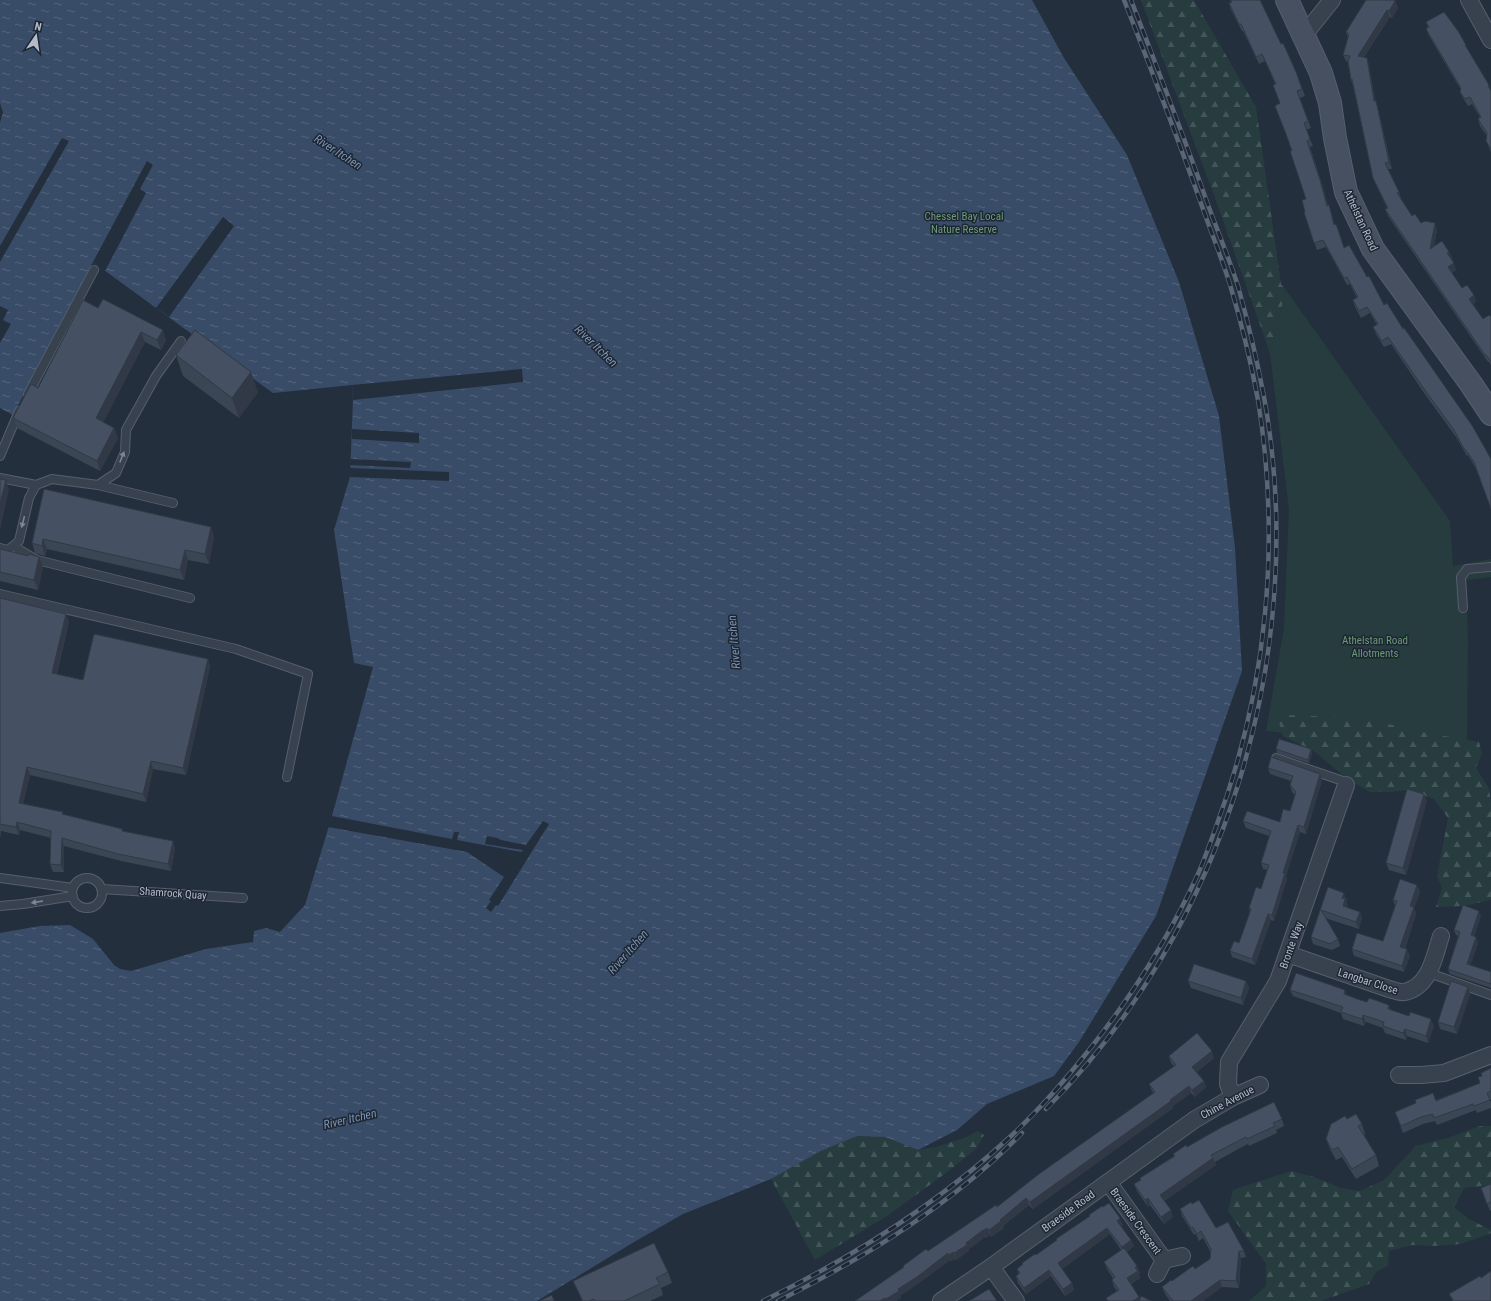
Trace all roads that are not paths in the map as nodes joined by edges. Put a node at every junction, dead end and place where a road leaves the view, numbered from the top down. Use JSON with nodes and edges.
{"nodes":[{"id":1,"x":1287,"y":0,"type":"edge"},
{"id":2,"x":1332,"y":0,"type":"edge"},
{"id":3,"x":1469,"y":0,"type":"edge"},
{"id":4,"x":1304,"y":35,"type":"junction"},
{"id":5,"x":1491,"y":40,"type":"edge"},
{"id":6,"x":94,"y":270,"type":"dead end"},
{"id":7,"x":181,"y":341,"type":"dead end"},
{"id":8,"x":1491,"y":414,"type":"edge"},
{"id":9,"x":0,"y":456,"type":"edge"},
{"id":10,"x":0,"y":478,"type":"edge"},
{"id":11,"x":36,"y":485,"type":"junction"},
{"id":12,"x":98,"y":485,"type":"junction"},
{"id":13,"x":173,"y":502,"type":"dead end"},
{"id":14,"x":13,"y":546,"type":"junction"},
{"id":15,"x":0,"y":548,"type":"edge"},
{"id":16,"x":1491,"y":567,"type":"edge"},
{"id":17,"x":0,"y":594,"type":"edge"},
{"id":18,"x":190,"y":598,"type":"dead end"},
{"id":19,"x":1463,"y":608,"type":"dead end"},
{"id":20,"x":1276,"y":758,"type":"edge"},
{"id":21,"x":287,"y":777,"type":"dead end"},
{"id":22,"x":1346,"y":785,"type":"joint"},
{"id":23,"x":0,"y":878,"type":"edge"},
{"id":24,"x":102,"y":889,"type":"junction"},
{"id":25,"x":73,"y":892,"type":"junction"},
{"id":26,"x":243,"y":898,"type":"dead end"},
{"id":27,"x":0,"y":906,"type":"edge"},
{"id":28,"x":1441,"y":936,"type":"dead end"},
{"id":29,"x":1288,"y":954,"type":"junction"},
{"id":30,"x":1429,"y":973,"type":"junction"},
{"id":31,"x":1491,"y":995,"type":"edge"},
{"id":32,"x":1491,"y":1055,"type":"edge"},
{"id":33,"x":1399,"y":1075,"type":"dead end"},
{"id":34,"x":1260,"y":1085,"type":"dead end"},
{"id":35,"x":1233,"y":1097,"type":"junction"},
{"id":36,"x":1194,"y":1120,"type":"joint"},
{"id":37,"x":1108,"y":1182,"type":"junction"},
{"id":38,"x":1182,"y":1256,"type":"dead end"},
{"id":39,"x":991,"y":1267,"type":"junction"},
{"id":40,"x":941,"y":1301,"type":"edge"},
{"id":41,"x":1016,"y":1301,"type":"edge"}],
"edges":[{"from":1,"to":4,"type":"street","name":"Athelstan Road"},
{"from":2,"to":4,"type":"street"},
{"from":3,"to":5,"type":"street"},
{"from":4,"to":8,"type":"street","name":"Athelstan Road"},
{"from":6,"to":9,"type":"lane"},
{"from":12,"to":7,"type":"lane","one_way":true},
{"from":10,"to":11,"type":"lane"},
{"from":11,"to":12,"type":"lane"},
{"from":11,"to":14,"type":"lane","one_way":true},
{"from":12,"to":13,"type":"lane"},
{"from":14,"to":15,"type":"lane"},
{"from":14,"to":18,"type":"lane"},
{"from":16,"to":19,"type":"lane"},
{"from":17,"to":21,"type":"lane"},
{"from":20,"to":22,"type":"lane"},
{"from":22,"to":29,"type":"street","name":"Bronte Way"},
{"from":23,"to":25,"type":"lane"},
{"from":24,"to":25,"type":"lane"},
{"from":24,"to":25,"type":"lane"},
{"from":24,"to":26,"type":"lane","name":"Shamrock Quay"},
{"from":25,"to":27,"type":"lane","one_way":true},
{"from":28,"to":30,"type":"street","name":"Langbar Close"},
{"from":29,"to":30,"type":"street","name":"Langbar Close"},
{"from":29,"to":35,"type":"street","name":"Bronte Way"},
{"from":30,"to":31,"type":"lane"},
{"from":32,"to":33,"type":"street"},
{"from":34,"to":35,"type":"street","name":"Chine Avenue"},
{"from":35,"to":36,"type":"street","name":"Chine Avenue"},
{"from":36,"to":37,"type":"street","name":"Braeside Road"},
{"from":37,"to":38,"type":"street","name":"Braeside Crescent"},
{"from":37,"to":39,"type":"street","name":"Braeside Road"},
{"from":39,"to":40,"type":"street","name":"Braeside Road"},
{"from":39,"to":41,"type":"street"}]}
